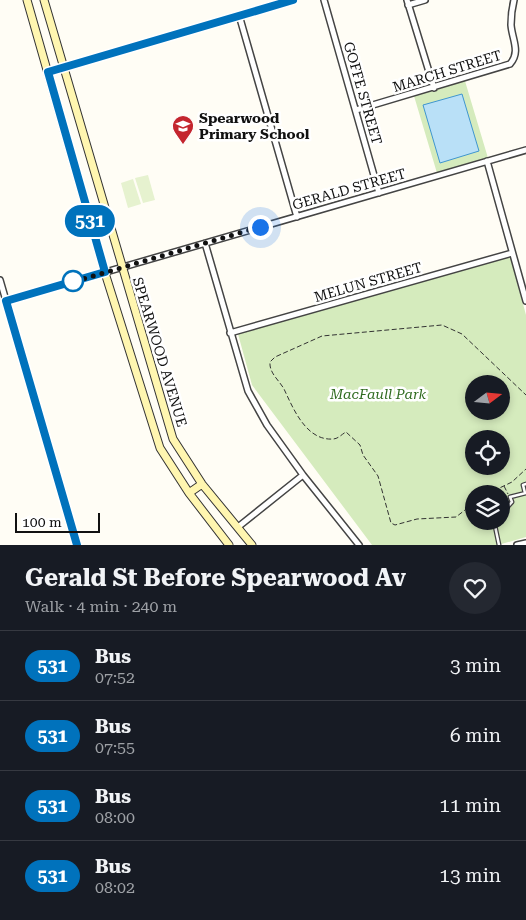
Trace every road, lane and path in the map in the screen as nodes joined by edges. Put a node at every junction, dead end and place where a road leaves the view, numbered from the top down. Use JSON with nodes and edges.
{"nodes":[{"id":1,"x":26,"y":0,"type":"edge"},
{"id":2,"x":44,"y":0,"type":"edge"},
{"id":3,"x":293,"y":0,"type":"edge"},
{"id":4,"x":324,"y":0,"type":"edge"},
{"id":5,"x":425,"y":0,"type":"edge"},
{"id":6,"x":514,"y":0,"type":"edge"},
{"id":7,"x":407,"y":2,"type":"edge"},
{"id":8,"x":239,"y":15,"type":"junction"},
{"id":9,"x":64,"y":67,"type":"junction"},
{"id":10,"x":48,"y":72,"type":"junction"},
{"id":11,"x":434,"y":88,"type":"junction"},
{"id":12,"x":356,"y":110,"type":"junction"},
{"id":13,"x":526,"y":150,"type":"edge"},
{"id":14,"x":487,"y":161,"type":"junction"},
{"id":15,"x":379,"y":193,"type":"junction"},
{"id":16,"x":297,"y":216,"type":"junction"},
{"id":17,"x":205,"y":243,"type":"junction"},
{"id":18,"x":512,"y":253,"type":"junction"},
{"id":19,"x":122,"y":268,"type":"junction"},
{"id":20,"x":105,"y":272,"type":"junction"},
{"id":21,"x":0,"y":280,"type":"edge"},
{"id":22,"x":6,"y":301,"type":"junction"},
{"id":23,"x":526,"y":301,"type":"edge"},
{"id":24,"x":230,"y":333,"type":"junction"},
{"id":25,"x":526,"y":395,"type":"edge"},
{"id":26,"x":526,"y":469,"type":"edge"},
{"id":27,"x":302,"y":475,"type":"junction"},
{"id":28,"x":202,"y":484,"type":"junction"},
{"id":29,"x":526,"y":484,"type":"edge"},
{"id":30,"x":505,"y":485,"type":"edge"},
{"id":31,"x":189,"y":493,"type":"junction"},
{"id":32,"x":525,"y":493,"type":"edge"},
{"id":33,"x":510,"y":497,"type":"joint"},
{"id":34,"x":510,"y":504,"type":"edge"},
{"id":35,"x":465,"y":510,"type":"edge"},
{"id":36,"x":238,"y":527,"type":"junction"},
{"id":37,"x":496,"y":530,"type":"edge"},
{"id":38,"x":525,"y":544,"type":"edge"},
{"id":39,"x":77,"y":545,"type":"edge"},
{"id":40,"x":229,"y":545,"type":"edge"},
{"id":41,"x":252,"y":545,"type":"edge"},
{"id":42,"x":359,"y":545,"type":"edge"},
{"id":43,"x":499,"y":545,"type":"edge"},
{"id":44,"x":517,"y":545,"type":"edge"}],
"edges":[{"from":1,"to":10,"type":"main road","name":"SPEARWOOD AVENUE"},
{"from":2,"to":9,"type":"main road","name":"SPEARWOOD AVENUE"},
{"from":3,"to":8,"type":"street"},
{"from":4,"to":12,"type":"street","name":"GOFFE STREET"},
{"from":5,"to":7,"type":"street"},
{"from":6,"to":11,"type":"street","name":"MARCH STREET"},
{"from":7,"to":11,"type":"street"},
{"from":8,"to":9,"type":"street"},
{"from":8,"to":16,"type":"street"},
{"from":9,"to":10,"type":"street"},
{"from":9,"to":19,"type":"main road","name":"SPEARWOOD AVENUE"},
{"from":10,"to":20,"type":"main road","name":"SPEARWOOD AVENUE"},
{"from":11,"to":12,"type":"street","name":"MARCH STREET"},
{"from":12,"to":15,"type":"street","name":"GOFFE STREET"},
{"from":13,"to":14,"type":"street","name":"GERALD STREET"},
{"from":14,"to":15,"type":"street","name":"GERALD STREET"},
{"from":14,"to":18,"type":"street"},
{"from":15,"to":16,"type":"street","name":"GERALD STREET"},
{"from":16,"to":17,"type":"street","name":"GERALD STREET"},
{"from":17,"to":19,"type":"street","name":"GERALD STREET"},
{"from":17,"to":24,"type":"street"},
{"from":18,"to":23,"type":"street"},
{"from":18,"to":24,"type":"street","name":"MELUN STREET"},
{"from":19,"to":20,"type":"street","name":"GERALD STREET"},
{"from":19,"to":28,"type":"main road","name":"SPEARWOOD AVENUE"},
{"from":20,"to":22,"type":"street","name":"GERALD STREET"},
{"from":20,"to":31,"type":"main road","name":"SPEARWOOD AVENUE"},
{"from":21,"to":22,"type":"street"},
{"from":22,"to":39,"type":"street"},
{"from":24,"to":27,"type":"street"},
{"from":25,"to":35,"type":"path"},
{"from":26,"to":30,"type":"path"},
{"from":27,"to":36,"type":"street"},
{"from":27,"to":42,"type":"street"},
{"from":28,"to":31,"type":"main road"},
{"from":28,"to":36,"type":"main road","name":"SPEARWOOD AVENUE"},
{"from":29,"to":32,"type":"lane"},
{"from":31,"to":40,"type":"main road","name":"SPEARWOOD AVENUE"},
{"from":32,"to":33,"type":"lane"},
{"from":33,"to":34,"type":"lane"},
{"from":36,"to":41,"type":"main road","name":"SPEARWOOD AVENUE"},
{"from":37,"to":43,"type":"lane"},
{"from":38,"to":44,"type":"street"}]}
